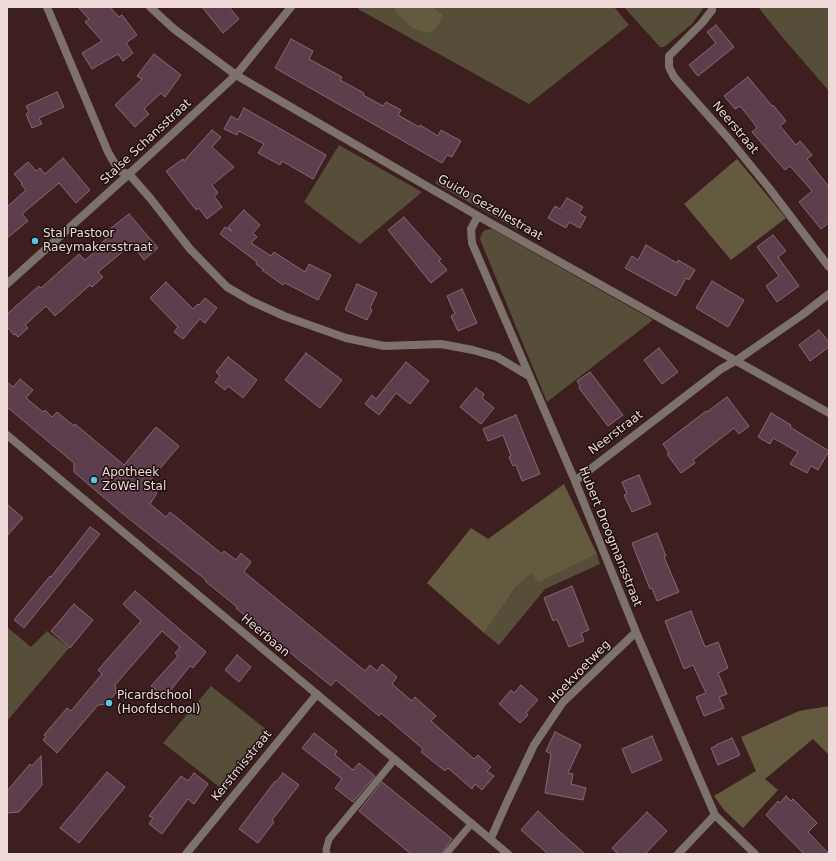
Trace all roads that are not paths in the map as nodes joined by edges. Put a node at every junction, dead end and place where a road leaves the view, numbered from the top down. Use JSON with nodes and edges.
{"nodes":[{"id":1,"x":47,"y":7,"type":"edge"},
{"id":2,"x":150,"y":7,"type":"edge"},
{"id":3,"x":291,"y":7,"type":"edge"},
{"id":4,"x":712,"y":7,"type":"edge"},
{"id":5,"x":236,"y":75,"type":"junction"},
{"id":6,"x":129,"y":174,"type":"junction"},
{"id":7,"x":478,"y":216,"type":"junction"},
{"id":8,"x":829,"y":267,"type":"edge"},
{"id":9,"x":7,"y":284,"type":"edge"},
{"id":10,"x":829,"y":294,"type":"edge"},
{"id":11,"x":737,"y":360,"type":"junction"},
{"id":12,"x":529,"y":376,"type":"junction"},
{"id":13,"x":829,"y":413,"type":"edge"},
{"id":14,"x":7,"y":435,"type":"edge"},
{"id":15,"x":575,"y":480,"type":"junction"},
{"id":16,"x":636,"y":632,"type":"junction"},
{"id":17,"x":316,"y":694,"type":"junction"},
{"id":18,"x":395,"y":759,"type":"junction"},
{"id":19,"x":715,"y":815,"type":"junction"},
{"id":20,"x":472,"y":823,"type":"junction"},
{"id":21,"x":491,"y":838,"type":"junction"},
{"id":22,"x":186,"y":854,"type":"edge"},
{"id":23,"x":327,"y":854,"type":"edge"},
{"id":24,"x":446,"y":854,"type":"edge"},
{"id":25,"x":508,"y":854,"type":"edge"},
{"id":26,"x":678,"y":854,"type":"edge"},
{"id":27,"x":755,"y":854,"type":"edge"}],
"edges":[{"from":1,"to":6,"type":"street"},
{"from":2,"to":5,"type":"street","name":"Guido Gezellestraat"},
{"from":3,"to":5,"type":"street","name":"Stalse Schansstraat"},
{"from":4,"to":8,"type":"street","name":"Neerstraat"},
{"from":5,"to":6,"type":"street","name":"Stalse Schansstraat"},
{"from":5,"to":7,"type":"street","name":"Guido Gezellestraat"},
{"from":6,"to":9,"type":"street","name":"Stalse Schansstraat"},
{"from":6,"to":12,"type":"street"},
{"from":7,"to":11,"type":"street","name":"Guido Gezellestraat"},
{"from":7,"to":12,"type":"street","name":"Hubert Droogmansstraat"},
{"from":10,"to":11,"type":"street","name":"Neerstraat"},
{"from":11,"to":13,"type":"street","name":"Guido Gezellestraat"},
{"from":11,"to":15,"type":"street","name":"Neerstraat"},
{"from":12,"to":15,"type":"street","name":"Hubert Droogmansstraat"},
{"from":14,"to":17,"type":"street","name":"Heerbaan"},
{"from":15,"to":16,"type":"street","name":"Hubert Droogmansstraat"},
{"from":16,"to":19,"type":"street","name":"Hubert Droogmansstraat"},
{"from":16,"to":21,"type":"street","name":"Hoekvoetweg"},
{"from":17,"to":18,"type":"street","name":"Heerbaan"},
{"from":17,"to":22,"type":"street","name":"Kerstmisstraat"},
{"from":18,"to":20,"type":"street","name":"Heerbaan"},
{"from":18,"to":23,"type":"lane"},
{"from":19,"to":26,"type":"street"},
{"from":19,"to":27,"type":"street","name":"Hubert Droogmansstraat"},
{"from":20,"to":21,"type":"street","name":"Heerbaan"},
{"from":20,"to":24,"type":"lane"},
{"from":21,"to":25,"type":"street","name":"Heerbaan"}]}
